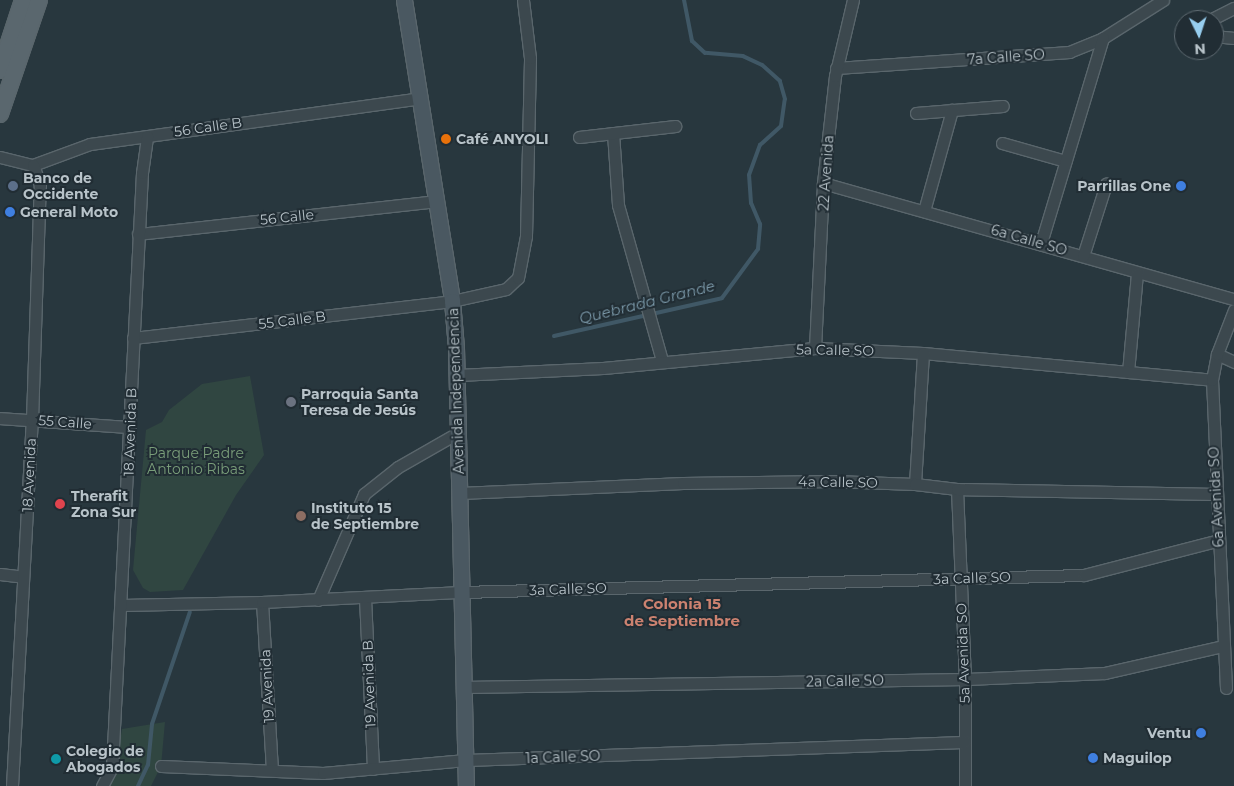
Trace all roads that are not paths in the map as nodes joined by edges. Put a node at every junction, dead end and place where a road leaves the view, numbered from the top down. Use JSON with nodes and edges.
{"nodes":[{"id":1,"x":23,"y":0,"type":"edge"},
{"id":2,"x":39,"y":0,"type":"edge"},
{"id":3,"x":404,"y":0,"type":"edge"},
{"id":4,"x":523,"y":0,"type":"edge"},
{"id":5,"x":853,"y":0,"type":"edge"},
{"id":6,"x":1163,"y":0,"type":"edge"},
{"id":7,"x":1103,"y":38,"type":"junction"},
{"id":8,"x":836,"y":68,"type":"junction"},
{"id":9,"x":0,"y":70,"type":"edge"},
{"id":10,"x":420,"y":98,"type":"junction"},
{"id":11,"x":1003,"y":106,"type":"dead end"},
{"id":12,"x":952,"y":110,"type":"junction"},
{"id":13,"x":916,"y":113,"type":"dead end"},
{"id":14,"x":0,"y":114,"type":"edge"},
{"id":15,"x":675,"y":126,"type":"dead end"},
{"id":16,"x":613,"y":133,"type":"junction"},
{"id":17,"x":147,"y":136,"type":"junction"},
{"id":18,"x":578,"y":137,"type":"dead end"},
{"id":19,"x":1002,"y":143,"type":"dead end"},
{"id":20,"x":0,"y":157,"type":"edge"},
{"id":21,"x":1065,"y":161,"type":"junction"},
{"id":22,"x":33,"y":165,"type":"junction"},
{"id":23,"x":823,"y":182,"type":"junction"},
{"id":24,"x":1106,"y":184,"type":"dead end"},
{"id":25,"x":436,"y":201,"type":"junction"},
{"id":26,"x":924,"y":211,"type":"junction"},
{"id":27,"x":138,"y":234,"type":"junction"},
{"id":28,"x":1041,"y":243,"type":"junction"},
{"id":29,"x":1084,"y":256,"type":"junction"},
{"id":30,"x":1137,"y":273,"type":"junction"},
{"id":31,"x":1234,"y":299,"type":"edge"},
{"id":32,"x":452,"y":301,"type":"junction"},
{"id":33,"x":1234,"y":310,"type":"edge"},
{"id":34,"x":133,"y":338,"type":"junction"},
{"id":35,"x":816,"y":348,"type":"junction"},
{"id":36,"x":923,"y":353,"type":"junction"},
{"id":37,"x":1217,"y":354,"type":"junction"},
{"id":38,"x":662,"y":361,"type":"junction"},
{"id":39,"x":1234,"y":362,"type":"edge"},
{"id":40,"x":1128,"y":372,"type":"junction"},
{"id":41,"x":458,"y":375,"type":"junction"},
{"id":42,"x":1212,"y":380,"type":"junction"},
{"id":43,"x":0,"y":418,"type":"edge"},
{"id":44,"x":32,"y":420,"type":"junction"},
{"id":45,"x":130,"y":427,"type":"junction"},
{"id":46,"x":459,"y":432,"type":"junction"},
{"id":47,"x":915,"y":484,"type":"junction"},
{"id":48,"x":957,"y":489,"type":"junction"},
{"id":49,"x":460,"y":493,"type":"junction"},
{"id":50,"x":1216,"y":494,"type":"junction"},
{"id":51,"x":1219,"y":540,"type":"junction"},
{"id":52,"x":0,"y":574,"type":"edge"},
{"id":53,"x":23,"y":577,"type":"junction"},
{"id":54,"x":961,"y":578,"type":"junction"},
{"id":55,"x":462,"y":592,"type":"junction"},
{"id":56,"x":364,"y":598,"type":"junction"},
{"id":57,"x":318,"y":600,"type":"junction"},
{"id":58,"x":262,"y":602,"type":"junction"},
{"id":59,"x":122,"y":605,"type":"junction"},
{"id":60,"x":1223,"y":646,"type":"junction"},
{"id":61,"x":965,"y":679,"type":"junction"},
{"id":62,"x":463,"y":687,"type":"junction"},
{"id":63,"x":1226,"y":688,"type":"dead end"},
{"id":64,"x":965,"y":742,"type":"junction"},
{"id":65,"x":465,"y":760,"type":"junction"},
{"id":66,"x":161,"y":766,"type":"dead end"},
{"id":67,"x":373,"y":769,"type":"junction"},
{"id":68,"x":272,"y":770,"type":"junction"},
{"id":69,"x":12,"y":786,"type":"edge"},
{"id":70,"x":102,"y":786,"type":"edge"},
{"id":71,"x":466,"y":786,"type":"edge"},
{"id":72,"x":965,"y":786,"type":"edge"}],
"edges":[{"from":1,"to":9,"type":"main road"},
{"from":2,"to":14,"type":"main road"},
{"from":3,"to":10,"type":"street","name":"Avenida Independencia"},
{"from":4,"to":32,"type":"street","name":"55 Calle B"},
{"from":5,"to":8,"type":"street","name":"22 Avenida"},
{"from":6,"to":7,"type":"street","name":"7a Calle SO"},
{"from":7,"to":8,"type":"street","name":"7a Calle SO"},
{"from":7,"to":21,"type":"street"},
{"from":8,"to":23,"type":"street","name":"22 Avenida"},
{"from":10,"to":17,"type":"street","name":"56 Calle B"},
{"from":10,"to":25,"type":"street","name":"Avenida Independencia"},
{"from":11,"to":12,"type":"street"},
{"from":12,"to":13,"type":"street"},
{"from":12,"to":26,"type":"street"},
{"from":15,"to":16,"type":"street"},
{"from":16,"to":18,"type":"street"},
{"from":16,"to":38,"type":"street"},
{"from":17,"to":22,"type":"street","name":"56 Calle B"},
{"from":17,"to":27,"type":"street","name":"18 Avenida B"},
{"from":19,"to":21,"type":"street"},
{"from":20,"to":22,"type":"street"},
{"from":21,"to":28,"type":"street"},
{"from":22,"to":44,"type":"street","name":"18 Avenida"},
{"from":23,"to":26,"type":"street","name":"6a Calle SO"},
{"from":23,"to":35,"type":"street","name":"22 Avenida"},
{"from":24,"to":29,"type":"street"},
{"from":25,"to":27,"type":"street","name":"56 Calle"},
{"from":25,"to":32,"type":"street","name":"Avenida Independencia"},
{"from":26,"to":28,"type":"street","name":"6a Calle SO"},
{"from":27,"to":34,"type":"street","name":"18 Avenida B"},
{"from":28,"to":29,"type":"street","name":"6a Calle SO"},
{"from":29,"to":30,"type":"street","name":"6a Calle SO"},
{"from":30,"to":31,"type":"street","name":"6a Calle SO"},
{"from":30,"to":40,"type":"street"},
{"from":32,"to":34,"type":"street","name":"55 Calle B"},
{"from":32,"to":41,"type":"street","name":"Avenida Independencia"},
{"from":33,"to":37,"type":"street","name":"6a Avenida SO"},
{"from":34,"to":45,"type":"street","name":"18 Avenida B"},
{"from":35,"to":36,"type":"street","name":"5a Calle SO"},
{"from":35,"to":38,"type":"street","name":"5a Calle SO"},
{"from":36,"to":40,"type":"street","name":"5a Calle SO"},
{"from":36,"to":47,"type":"street"},
{"from":37,"to":39,"type":"street"},
{"from":37,"to":42,"type":"street","name":"6a Avenida SO"},
{"from":38,"to":41,"type":"street","name":"5a Calle SO"},
{"from":40,"to":42,"type":"street","name":"5a Calle SO"},
{"from":41,"to":46,"type":"street","name":"Avenida Independencia"},
{"from":42,"to":50,"type":"street","name":"6a Avenida SO"},
{"from":43,"to":44,"type":"street","name":"55 Calle"},
{"from":44,"to":45,"type":"street","name":"55 Calle"},
{"from":44,"to":53,"type":"street","name":"18 Avenida"},
{"from":45,"to":59,"type":"street","name":"18 Avenida B"},
{"from":46,"to":49,"type":"street","name":"Avenida Independencia"},
{"from":46,"to":57,"type":"street"},
{"from":47,"to":48,"type":"street","name":"4a Calle SO"},
{"from":47,"to":49,"type":"street","name":"4a Calle SO"},
{"from":48,"to":50,"type":"street","name":"4a Calle SO"},
{"from":48,"to":54,"type":"street","name":"5a Avenida SO"},
{"from":49,"to":55,"type":"street","name":"Avenida Independencia"},
{"from":50,"to":51,"type":"street","name":"6a Avenida SO"},
{"from":51,"to":54,"type":"street","name":"3a Calle SO"},
{"from":51,"to":60,"type":"street","name":"6a Avenida SO"},
{"from":52,"to":53,"type":"street"},
{"from":53,"to":69,"type":"street","name":"18 Avenida"},
{"from":54,"to":55,"type":"street","name":"3a Calle SO"},
{"from":54,"to":61,"type":"street","name":"5a Avenida SO"},
{"from":55,"to":56,"type":"street","name":"3a Calle SO"},
{"from":55,"to":62,"type":"street","name":"Avenida Independencia"},
{"from":56,"to":57,"type":"street","name":"3a Calle SO"},
{"from":56,"to":67,"type":"street","name":"19 Avenida B"},
{"from":57,"to":58,"type":"street","name":"3a Calle SO"},
{"from":58,"to":59,"type":"street","name":"3a Calle SO"},
{"from":58,"to":68,"type":"street","name":"19 Avenida"},
{"from":59,"to":70,"type":"street","name":"18 Avenida B"},
{"from":60,"to":61,"type":"street","name":"2a Calle SO"},
{"from":60,"to":63,"type":"street","name":"6a Avenida SO"},
{"from":61,"to":62,"type":"street","name":"2a Calle SO"},
{"from":61,"to":64,"type":"street","name":"5a Avenida SO"},
{"from":62,"to":65,"type":"street","name":"Avenida Independencia"},
{"from":64,"to":65,"type":"street","name":"1a Calle SO"},
{"from":64,"to":72,"type":"street","name":"5a Avenida SO"},
{"from":65,"to":67,"type":"street","name":"1a Calle SO"},
{"from":65,"to":71,"type":"street","name":"Avenida Independencia"},
{"from":66,"to":68,"type":"street","name":"1a Calle SO"},
{"from":67,"to":68,"type":"street","name":"1a Calle SO"}]}
